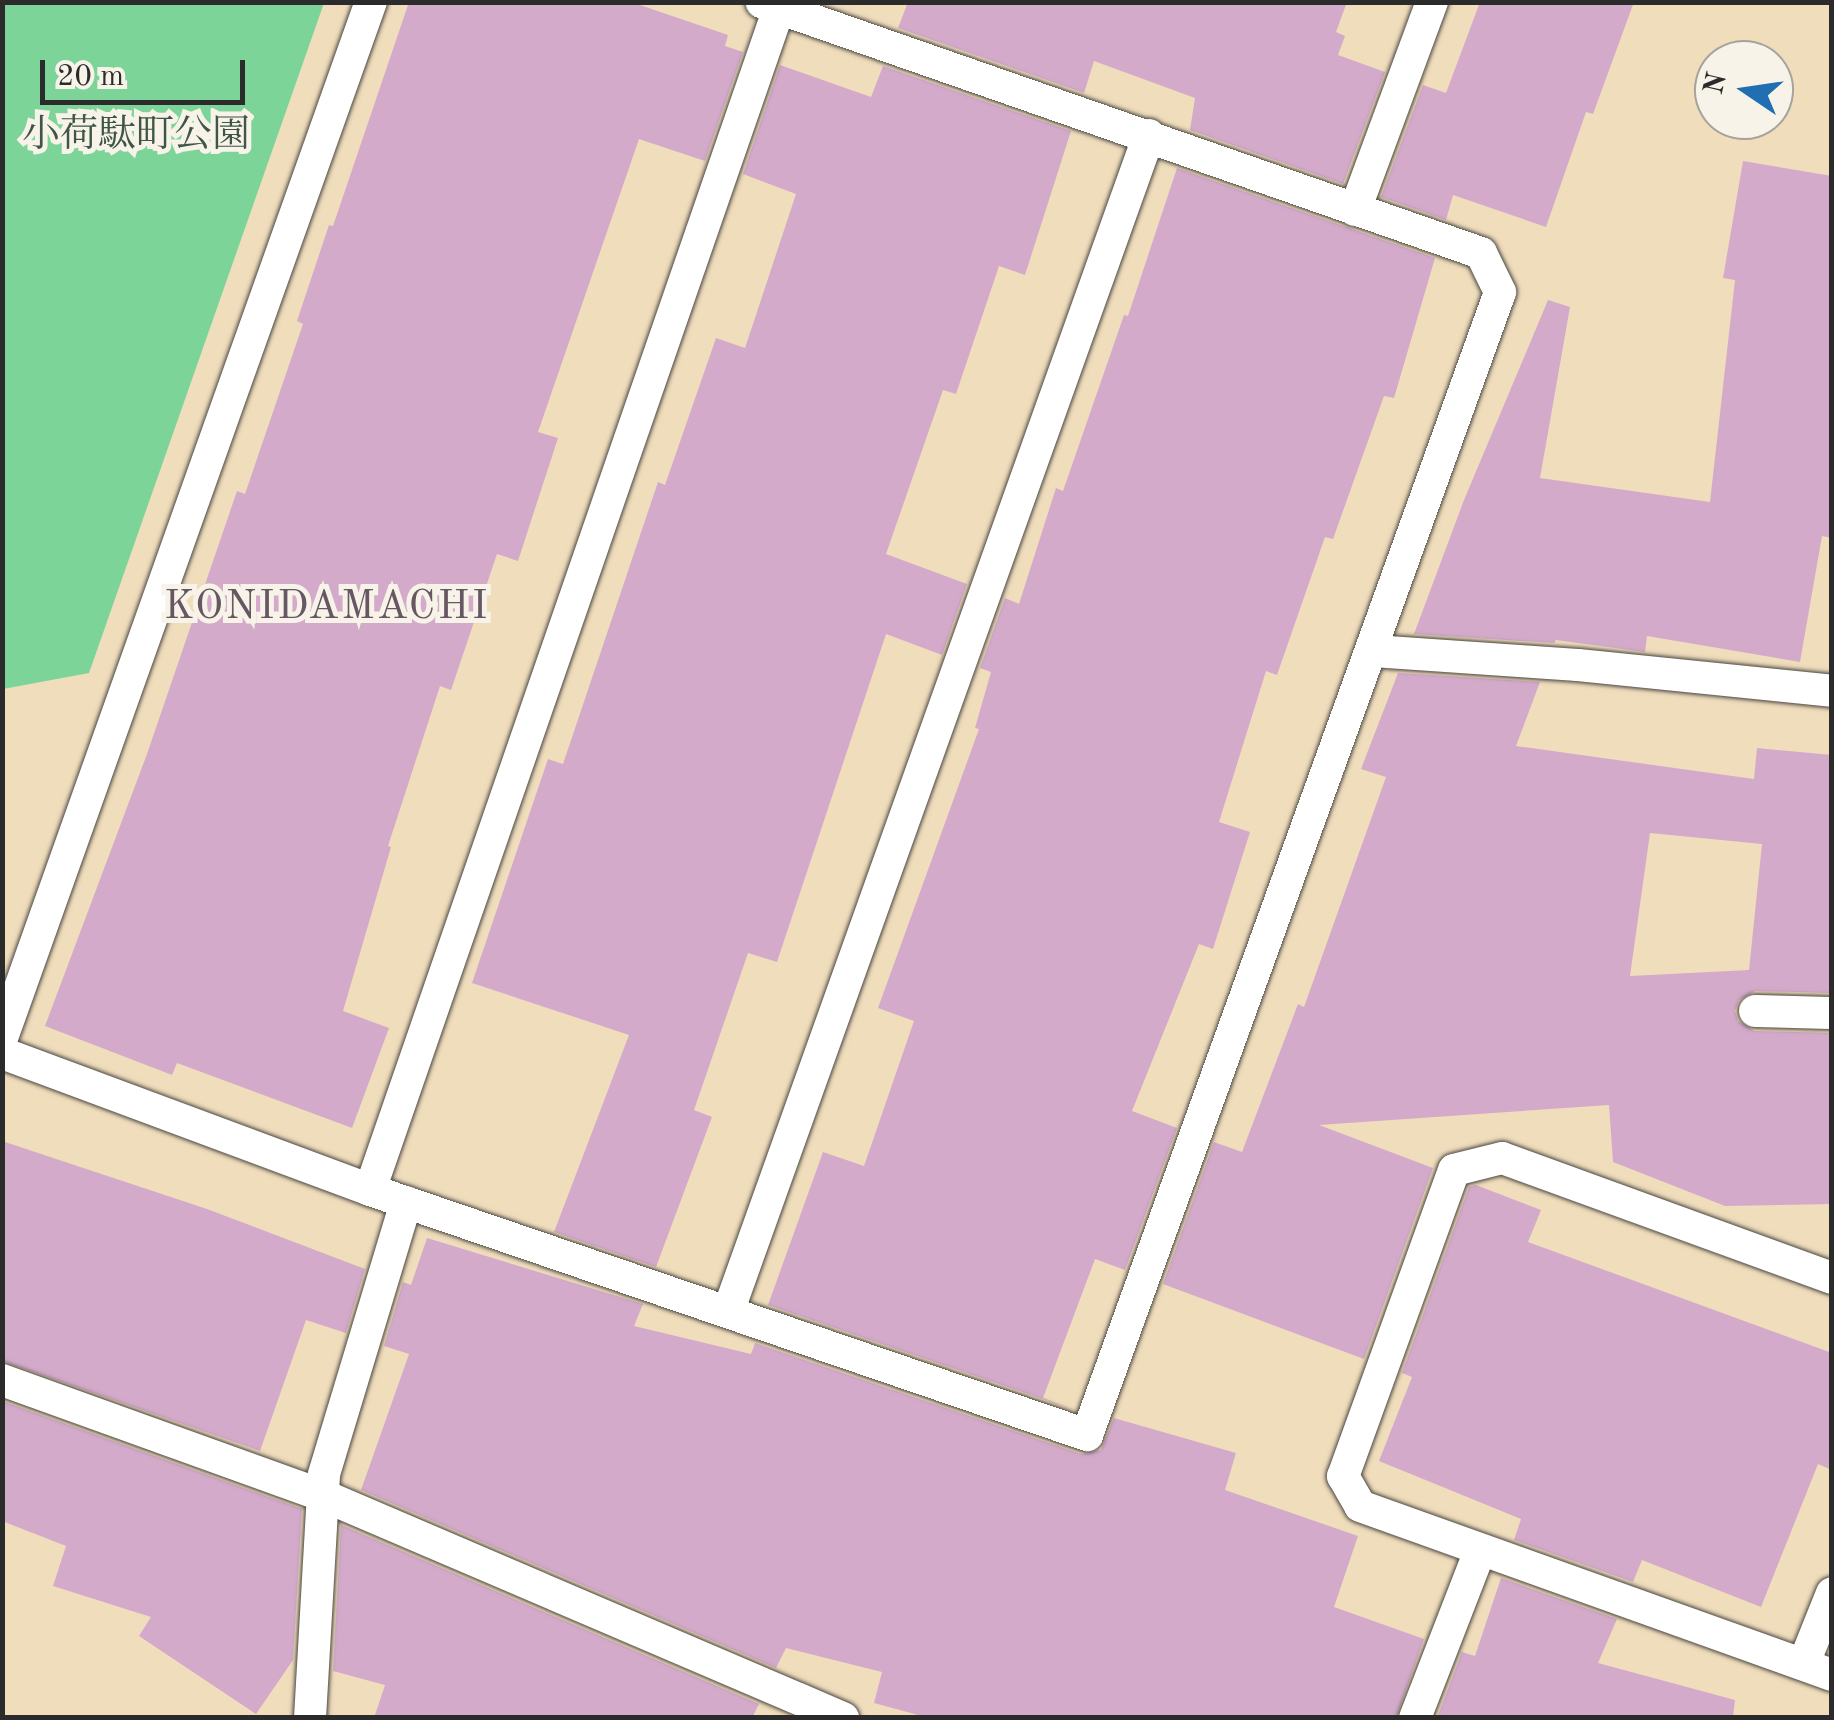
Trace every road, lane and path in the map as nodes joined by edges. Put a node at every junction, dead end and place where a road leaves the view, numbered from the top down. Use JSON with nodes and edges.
{"nodes":[{"id":1,"x":370,"y":2,"type":"edge"},
{"id":2,"x":1432,"y":2,"type":"edge"},
{"id":3,"x":770,"y":6,"type":"edge"},
{"id":4,"x":1150,"y":134,"type":"junction"},
{"id":5,"x":1356,"y":210,"type":"junction"},
{"id":6,"x":1373,"y":651,"type":"junction"},
{"id":7,"x":1832,"y":691,"type":"edge"},
{"id":8,"x":1755,"y":1011,"type":"dead end"},
{"id":9,"x":1832,"y":1013,"type":"edge"},
{"id":10,"x":2,"y":1038,"type":"edge"},
{"id":11,"x":2,"y":1052,"type":"edge"},
{"id":12,"x":370,"y":1190,"type":"junction"},
{"id":13,"x":406,"y":1202,"type":"junction"},
{"id":14,"x":1832,"y":1278,"type":"edge"},
{"id":15,"x":728,"y":1312,"type":"junction"},
{"id":16,"x":2,"y":1380,"type":"edge"},
{"id":17,"x":322,"y":1494,"type":"junction"},
{"id":18,"x":1480,"y":1550,"type":"junction"},
{"id":19,"x":1832,"y":1593,"type":"edge"},
{"id":20,"x":1818,"y":1670,"type":"edge"},
{"id":21,"x":310,"y":1718,"type":"edge"},
{"id":22,"x":843,"y":1718,"type":"edge"},
{"id":23,"x":1414,"y":1718,"type":"edge"}],
"edges":[{"from":1,"to":10,"type":"lane"},
{"from":2,"to":5,"type":"lane"},
{"from":3,"to":4,"type":"lane"},
{"from":3,"to":12,"type":"lane"},
{"from":4,"to":5,"type":"lane"},
{"from":4,"to":15,"type":"lane"},
{"from":5,"to":6,"type":"lane"},
{"from":6,"to":7,"type":"lane"},
{"from":6,"to":15,"type":"lane"},
{"from":8,"to":9,"type":"lane"},
{"from":11,"to":12,"type":"lane"},
{"from":12,"to":13,"type":"lane"},
{"from":13,"to":15,"type":"lane"},
{"from":13,"to":17,"type":"lane"},
{"from":14,"to":18,"type":"lane"},
{"from":16,"to":17,"type":"lane"},
{"from":17,"to":21,"type":"lane"},
{"from":17,"to":22,"type":"lane"},
{"from":18,"to":20,"type":"lane"},
{"from":18,"to":23,"type":"lane"},
{"from":19,"to":20,"type":"lane"}]}
